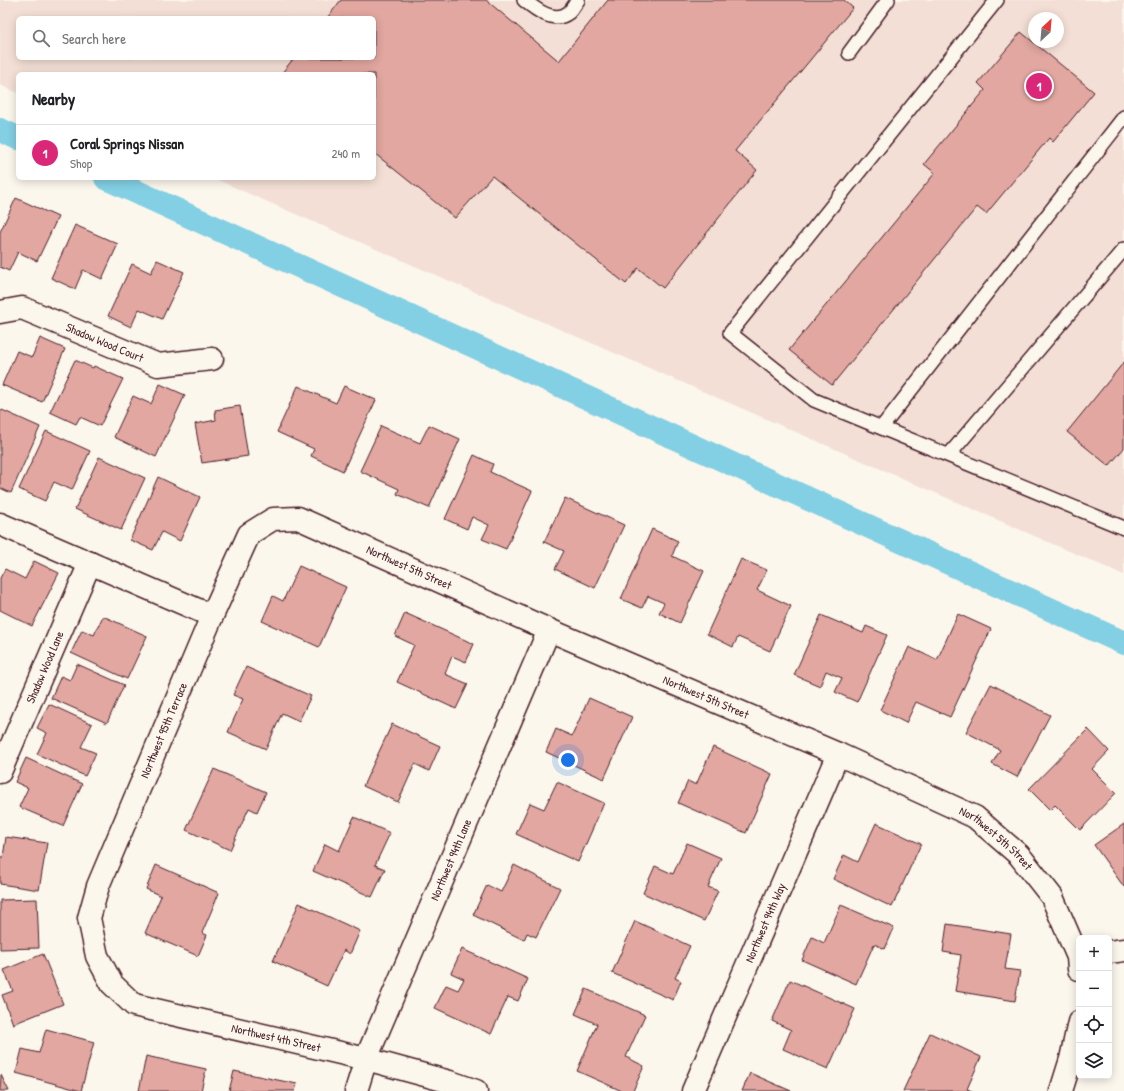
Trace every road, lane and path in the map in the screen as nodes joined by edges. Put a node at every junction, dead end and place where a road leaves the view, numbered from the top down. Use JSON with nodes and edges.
{"nodes":[{"id":1,"x":524,"y":0,"type":"edge"},
{"id":2,"x":578,"y":0,"type":"edge"},
{"id":3,"x":888,"y":0,"type":"edge"},
{"id":4,"x":997,"y":0,"type":"edge"},
{"id":5,"x":849,"y":54,"type":"dead end"},
{"id":6,"x":1124,"y":117,"type":"edge"},
{"id":7,"x":1124,"y":249,"type":"edge"},
{"id":8,"x":0,"y":312,"type":"edge"},
{"id":9,"x":212,"y":359,"type":"dead end"},
{"id":10,"x":882,"y":427,"type":"junction"},
{"id":11,"x":949,"y":455,"type":"junction"},
{"id":12,"x":273,"y":519,"type":"joint"},
{"id":13,"x":0,"y":524,"type":"edge"},
{"id":14,"x":1124,"y":528,"type":"edge"},
{"id":15,"x":90,"y":562,"type":"junction"},
{"id":16,"x":212,"y":616,"type":"junction"},
{"id":17,"x":549,"y":630,"type":"junction"},
{"id":18,"x":838,"y":754,"type":"junction"},
{"id":19,"x":0,"y":772,"type":"edge"},
{"id":20,"x":1124,"y":950,"type":"edge"},
{"id":21,"x":1112,"y":952,"type":"edge"},
{"id":22,"x":1076,"y":954,"type":"edge"},
{"id":23,"x":96,"y":956,"type":"joint"},
{"id":24,"x":1076,"y":1036,"type":"edge"},
{"id":25,"x":366,"y":1059,"type":"junction"},
{"id":26,"x":356,"y":1091,"type":"edge"},
{"id":27,"x":476,"y":1091,"type":"edge"},
{"id":28,"x":693,"y":1091,"type":"edge"},
{"id":29,"x":1061,"y":1091,"type":"edge"}],
"edges":[{"from":1,"to":2,"type":"lane"},
{"from":3,"to":5,"type":"lane"},
{"from":4,"to":10,"type":"lane"},
{"from":6,"to":10,"type":"lane"},
{"from":7,"to":11,"type":"lane"},
{"from":8,"to":9,"type":"street","name":"Shadow Wood Court"},
{"from":10,"to":11,"type":"lane"},
{"from":11,"to":14,"type":"lane"},
{"from":12,"to":16,"type":"street","name":"Northwest 95th Terrace"},
{"from":12,"to":17,"type":"street","name":"Northwest 5th Street"},
{"from":13,"to":15,"type":"street"},
{"from":15,"to":16,"type":"street"},
{"from":15,"to":19,"type":"street","name":"Shadow Wood Lane"},
{"from":16,"to":23,"type":"street","name":"Northwest 95th Terrace"},
{"from":17,"to":18,"type":"street","name":"Northwest 5th Street"},
{"from":17,"to":25,"type":"street","name":"Northwest 94th Lane"},
{"from":18,"to":22,"type":"street","name":"Northwest 5th Street"},
{"from":18,"to":28,"type":"street","name":"Northwest 94th Way"},
{"from":20,"to":21,"type":"street"},
{"from":23,"to":25,"type":"street","name":"Northwest 4th Street"},
{"from":24,"to":29,"type":"street"},
{"from":25,"to":26,"type":"street","name":"Northwest 94th Lane"},
{"from":25,"to":27,"type":"street","name":"Northwest 4th Street"}]}
